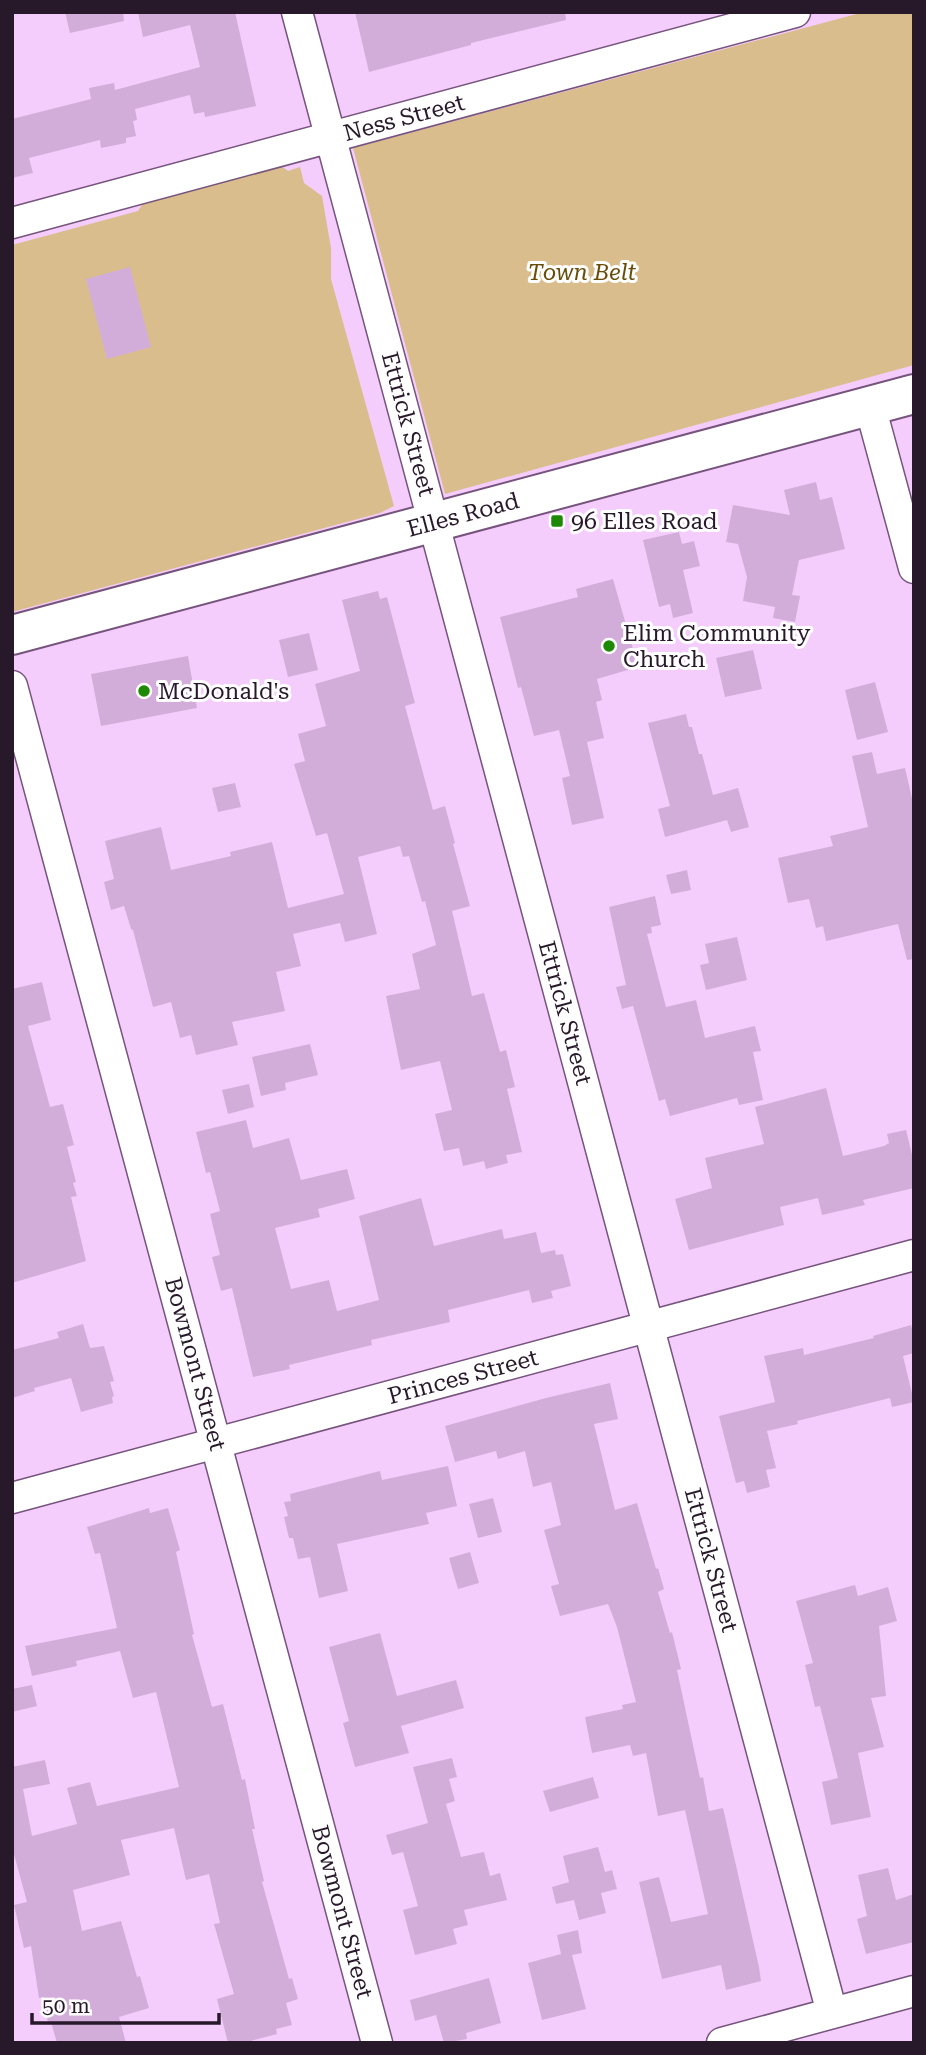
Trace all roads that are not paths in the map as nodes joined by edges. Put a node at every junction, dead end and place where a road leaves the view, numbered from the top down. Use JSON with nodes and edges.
{"nodes":[{"id":1,"x":298,"y":12,"type":"edge"},
{"id":2,"x":776,"y":15,"type":"edge"},
{"id":3,"x":331,"y":137,"type":"junction"},
{"id":4,"x":12,"y":223,"type":"edge"},
{"id":5,"x":914,"y":394,"type":"edge"},
{"id":6,"x":870,"y":406,"type":"junction"},
{"id":7,"x":434,"y":522,"type":"junction"},
{"id":8,"x":914,"y":568,"type":"edge"},
{"id":9,"x":12,"y":635,"type":"edge"},
{"id":10,"x":12,"y":686,"type":"edge"},
{"id":11,"x":914,"y":1255,"type":"edge"},
{"id":12,"x":649,"y":1327,"type":"junction"},
{"id":13,"x":215,"y":1443,"type":"junction"},
{"id":14,"x":12,"y":1498,"type":"edge"},
{"id":15,"x":914,"y":1991,"type":"edge"},
{"id":16,"x":832,"y":2013,"type":"junction"},
{"id":17,"x":377,"y":2043,"type":"edge"},
{"id":18,"x":722,"y":2043,"type":"edge"}],
"edges":[{"from":1,"to":3,"type":"street","name":"Ettrick Street"},
{"from":2,"to":3,"type":"street","name":"Ness Street"},
{"from":3,"to":4,"type":"street","name":"Ness Street"},
{"from":3,"to":7,"type":"street","name":"Ettrick Street"},
{"from":5,"to":6,"type":"main road","name":"Elles Road"},
{"from":6,"to":7,"type":"main road","name":"Elles Road"},
{"from":6,"to":8,"type":"street"},
{"from":7,"to":9,"type":"main road","name":"Elles Road"},
{"from":7,"to":12,"type":"street","name":"Ettrick Street"},
{"from":10,"to":13,"type":"street","name":"Bowmont Street"},
{"from":11,"to":12,"type":"street","name":"Princes Street"},
{"from":12,"to":13,"type":"street","name":"Princes Street"},
{"from":12,"to":16,"type":"street","name":"Ettrick Street"},
{"from":13,"to":14,"type":"street","name":"Princes Street"},
{"from":13,"to":17,"type":"street","name":"Bowmont Street"},
{"from":15,"to":16,"type":"street"},
{"from":16,"to":18,"type":"street"}]}
